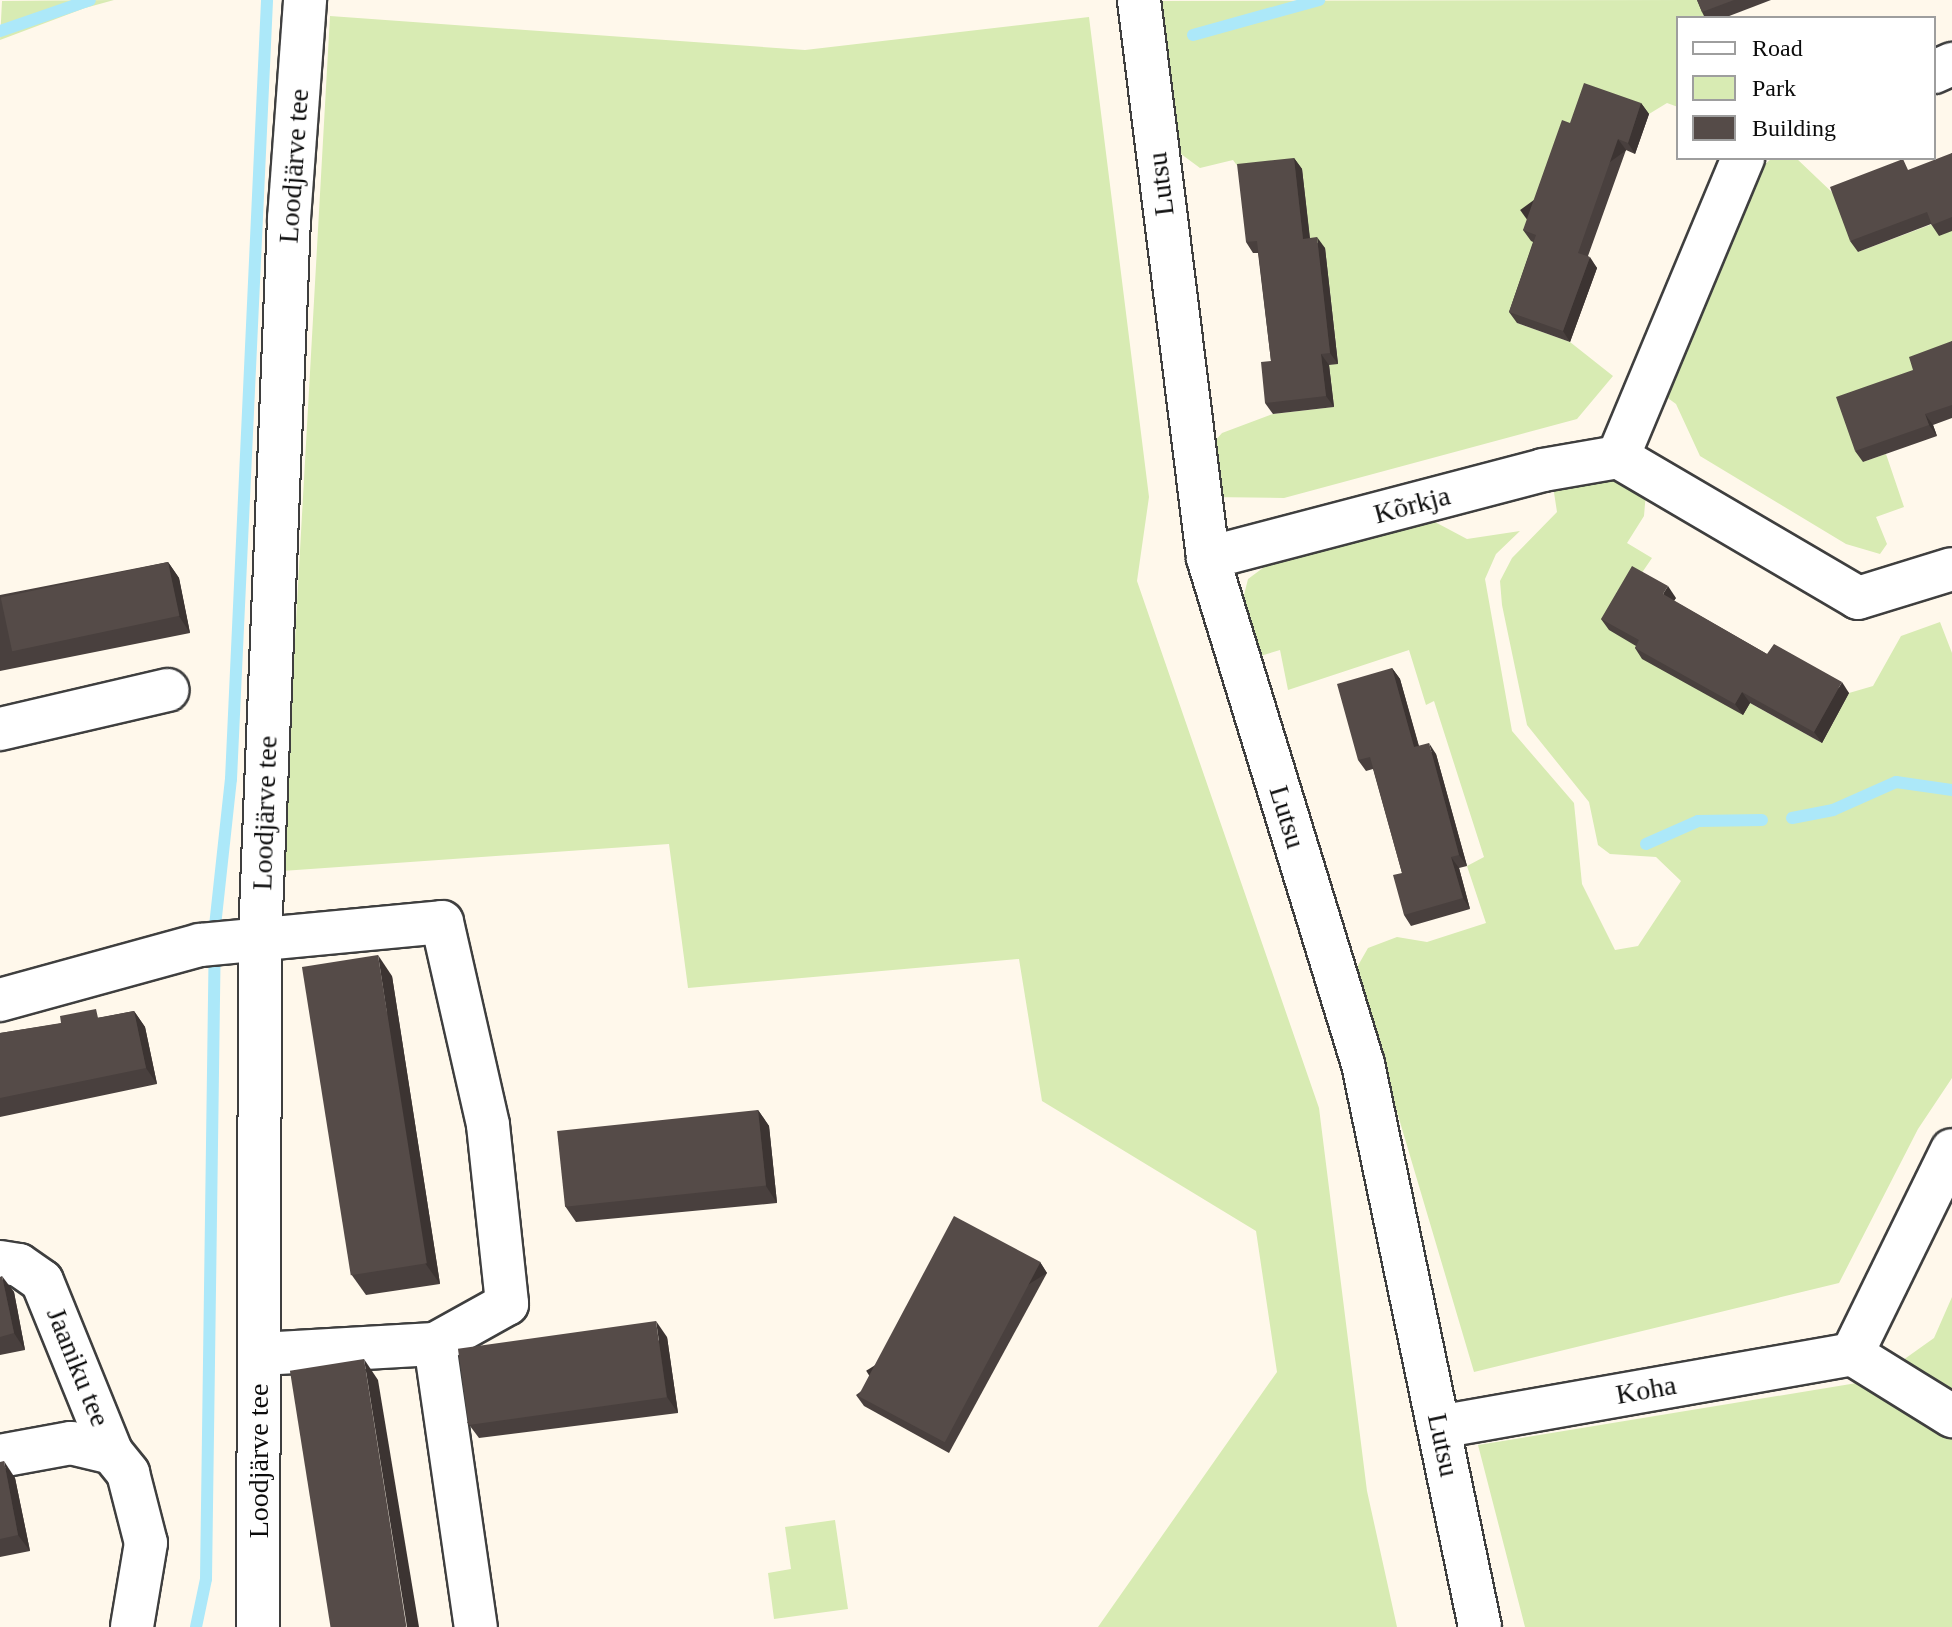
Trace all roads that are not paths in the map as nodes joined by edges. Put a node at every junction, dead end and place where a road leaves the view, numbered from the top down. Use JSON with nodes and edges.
{"nodes":[{"id":1,"x":305,"y":0,"type":"edge"},
{"id":2,"x":1139,"y":0,"type":"edge"},
{"id":3,"x":1742,"y":160,"type":"edge"},
{"id":4,"x":1618,"y":457,"type":"junction"},
{"id":5,"x":1208,"y":558,"type":"junction"},
{"id":6,"x":1952,"y":569,"type":"edge"},
{"id":7,"x":168,"y":690,"type":"dead end"},
{"id":8,"x":0,"y":729,"type":"edge"},
{"id":9,"x":251,"y":939,"type":"junction"},
{"id":10,"x":0,"y":1000,"type":"edge"},
{"id":11,"x":1952,"y":1150,"type":"edge"},
{"id":12,"x":0,"y":1262,"type":"edge"},
{"id":13,"x":435,"y":1344,"type":"junction"},
{"id":14,"x":260,"y":1354,"type":"junction"},
{"id":15,"x":1852,"y":1354,"type":"junction"},
{"id":16,"x":1952,"y":1416,"type":"edge"},
{"id":17,"x":1439,"y":1427,"type":"junction"},
{"id":18,"x":112,"y":1453,"type":"junction"},
{"id":19,"x":0,"y":1456,"type":"edge"},
{"id":20,"x":132,"y":1627,"type":"edge"},
{"id":21,"x":258,"y":1627,"type":"edge"},
{"id":22,"x":476,"y":1627,"type":"edge"},
{"id":23,"x":1480,"y":1627,"type":"edge"}],
"edges":[{"from":1,"to":9,"type":"street","name":"Loodjärve tee"},
{"from":2,"to":5,"type":"street","name":"Lutsu"},
{"from":3,"to":4,"type":"street"},
{"from":4,"to":5,"type":"street","name":"Kõrkja"},
{"from":4,"to":6,"type":"street"},
{"from":5,"to":17,"type":"street","name":"Lutsu"},
{"from":7,"to":8,"type":"street"},
{"from":9,"to":10,"type":"street"},
{"from":9,"to":13,"type":"street"},
{"from":9,"to":14,"type":"street","name":"Loodjärve tee"},
{"from":11,"to":15,"type":"street"},
{"from":12,"to":18,"type":"street","name":"Jaaniku tee"},
{"from":13,"to":14,"type":"street"},
{"from":13,"to":22,"type":"street"},
{"from":14,"to":21,"type":"street","name":"Loodjärve tee"},
{"from":15,"to":16,"type":"street"},
{"from":15,"to":17,"type":"street","name":"Koha"},
{"from":17,"to":23,"type":"street","name":"Lutsu"},
{"from":18,"to":19,"type":"street","name":"Jaaniku tee"},
{"from":18,"to":20,"type":"street","name":"Jaaniku tee"}]}
